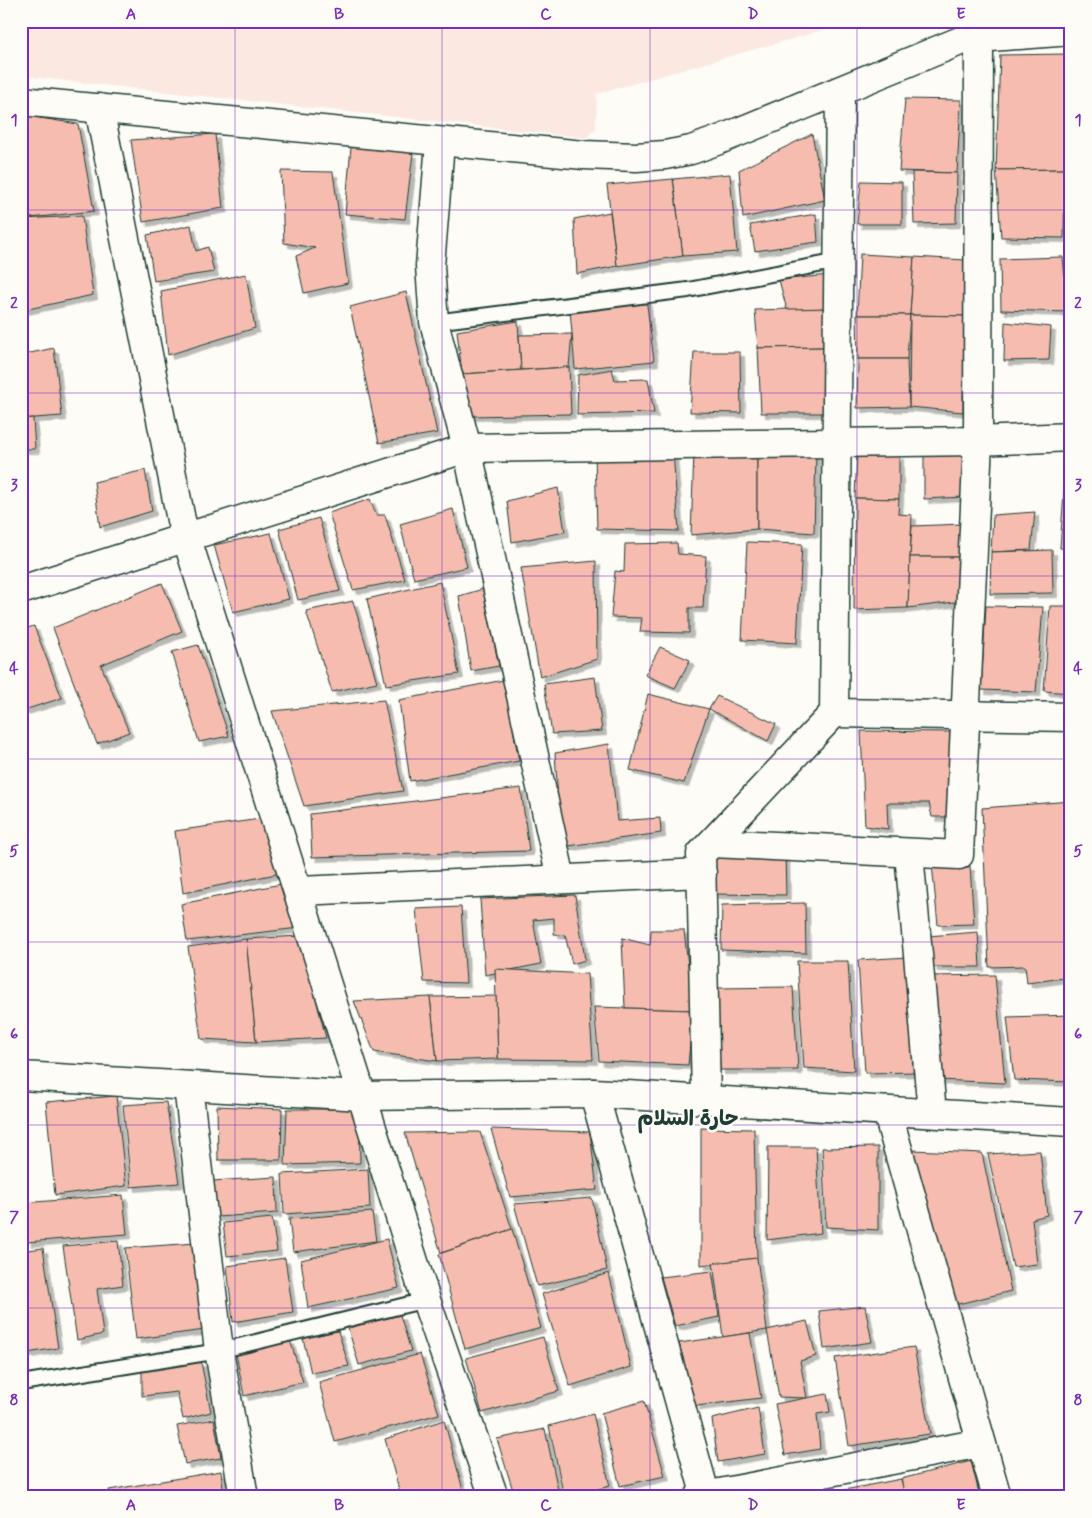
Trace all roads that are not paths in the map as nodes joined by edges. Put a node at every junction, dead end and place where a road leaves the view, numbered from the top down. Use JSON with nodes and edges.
{"nodes":[{"id":1,"x":1071,"y":31,"type":"edge"},
{"id":2,"x":948,"y":34,"type":"edge"},
{"id":3,"x":979,"y":37,"type":"junction"},
{"id":4,"x":840,"y":90,"type":"junction"},
{"id":5,"x":21,"y":101,"type":"edge"},
{"id":6,"x":99,"y":108,"type":"junction"},
{"id":7,"x":440,"y":143,"type":"junction"},
{"id":8,"x":839,"y":261,"type":"junction"},
{"id":9,"x":434,"y":322,"type":"junction"},
{"id":10,"x":1071,"y":437,"type":"edge"},
{"id":11,"x":978,"y":441,"type":"junction"},
{"id":12,"x":837,"y":442,"type":"junction"},
{"id":13,"x":467,"y":448,"type":"junction"},
{"id":14,"x":186,"y":538,"type":"junction"},
{"id":15,"x":21,"y":590,"type":"edge"},
{"id":16,"x":834,"y":713,"type":"junction"},
{"id":17,"x":966,"y":715,"type":"junction"},
{"id":18,"x":1071,"y":717,"type":"edge"},
{"id":19,"x":712,"y":843,"type":"junction"},
{"id":20,"x":909,"y":853,"type":"junction"},
{"id":21,"x":702,"y":873,"type":"junction"},
{"id":22,"x":561,"y":879,"type":"junction"},
{"id":23,"x":299,"y":891,"type":"junction"},
{"id":24,"x":21,"y":1076,"type":"edge"},
{"id":25,"x":188,"y":1086,"type":"junction"},
{"id":26,"x":594,"y":1093,"type":"junction"},
{"id":27,"x":362,"y":1096,"type":"junction"},
{"id":28,"x":706,"y":1100,"type":"junction"},
{"id":29,"x":887,"y":1110,"type":"junction"},
{"id":30,"x":932,"y":1113,"type":"junction"},
{"id":31,"x":1071,"y":1122,"type":"edge"},
{"id":32,"x":426,"y":1300,"type":"junction"},
{"id":33,"x":219,"y":1351,"type":"junction"},
{"id":34,"x":21,"y":1383,"type":"edge"},
{"id":35,"x":981,"y":1443,"type":"junction"},
{"id":36,"x":703,"y":1496,"type":"edge"},
{"id":37,"x":244,"y":1497,"type":"edge"},
{"id":38,"x":494,"y":1497,"type":"edge"},
{"id":39,"x":997,"y":1497,"type":"edge"}],
"edges":[{"from":1,"to":3,"type":"street"},
{"from":2,"to":3,"type":"street"},
{"from":2,"to":4,"type":"street"},
{"from":3,"to":11,"type":"street"},
{"from":4,"to":7,"type":"street"},
{"from":4,"to":8,"type":"street"},
{"from":5,"to":6,"type":"street"},
{"from":6,"to":7,"type":"street"},
{"from":6,"to":14,"type":"street"},
{"from":7,"to":9,"type":"street"},
{"from":8,"to":9,"type":"lane"},
{"from":8,"to":12,"type":"street"},
{"from":9,"to":13,"type":"street"},
{"from":10,"to":11,"type":"street"},
{"from":11,"to":12,"type":"street"},
{"from":11,"to":17,"type":"street"},
{"from":12,"to":13,"type":"street"},
{"from":12,"to":16,"type":"street"},
{"from":13,"to":14,"type":"street"},
{"from":13,"to":22,"type":"street"},
{"from":14,"to":15,"type":"street"},
{"from":14,"to":23,"type":"street"},
{"from":16,"to":17,"type":"street"},
{"from":16,"to":19,"type":"street"},
{"from":17,"to":18,"type":"street"},
{"from":17,"to":20,"type":"street"},
{"from":19,"to":20,"type":"street"},
{"from":19,"to":21,"type":"street"},
{"from":20,"to":30,"type":"street"},
{"from":21,"to":22,"type":"street"},
{"from":21,"to":28,"type":"street"},
{"from":22,"to":23,"type":"street"},
{"from":23,"to":27,"type":"street"},
{"from":24,"to":25,"type":"street"},
{"from":25,"to":27,"type":"street"},
{"from":25,"to":33,"type":"street"},
{"from":26,"to":27,"type":"street"},
{"from":26,"to":28,"type":"street"},
{"from":26,"to":36,"type":"street"},
{"from":27,"to":32,"type":"street"},
{"from":28,"to":29,"type":"street"},
{"from":29,"to":30,"type":"street"},
{"from":29,"to":35,"type":"street"},
{"from":30,"to":31,"type":"street"},
{"from":32,"to":33,"type":"lane"},
{"from":32,"to":38,"type":"street"},
{"from":33,"to":34,"type":"lane"},
{"from":33,"to":37,"type":"street"},
{"from":35,"to":36,"type":"street"},
{"from":35,"to":39,"type":"street"}]}
